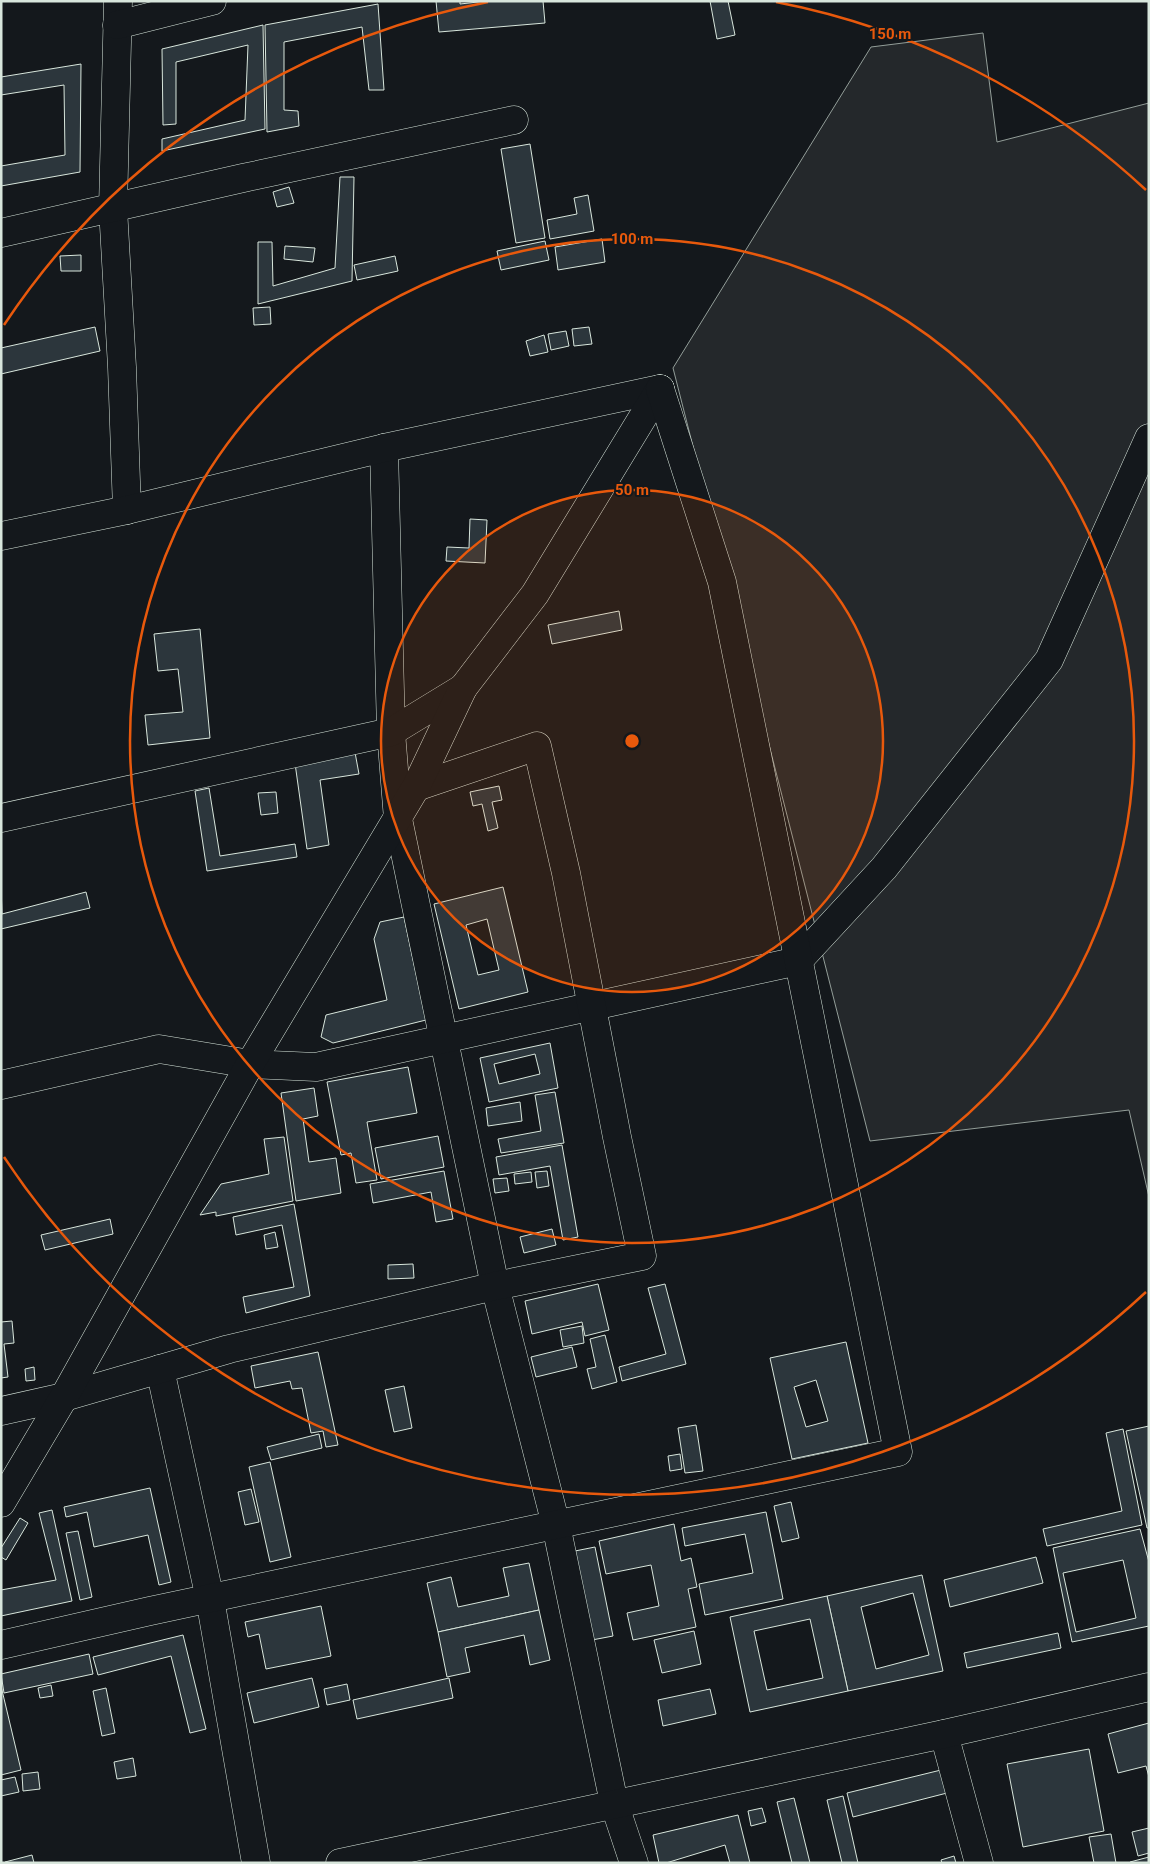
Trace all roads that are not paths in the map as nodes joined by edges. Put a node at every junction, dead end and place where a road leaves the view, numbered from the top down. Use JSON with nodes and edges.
{"nodes":[{"id":1,"x":212,"y":1,"type":"edge"},
{"id":2,"x":118,"y":13,"type":"edge"},
{"id":3,"x":514,"y":120,"type":"dead end"},
{"id":4,"x":113,"y":208,"type":"junction"},
{"id":5,"x":1,"y":233,"type":"edge"},
{"id":6,"x":660,"y":389,"type":"junction"},
{"id":7,"x":1149,"y":438,"type":"edge"},
{"id":8,"x":384,"y":448,"type":"junction"},
{"id":9,"x":127,"y":510,"type":"junction"},
{"id":10,"x":1,"y":536,"type":"edge"},
{"id":11,"x":463,"y":688,"type":"junction"},
{"id":12,"x":392,"y":732,"type":"junction"},
{"id":13,"x":416,"y":787,"type":"junction"},
{"id":14,"x":1,"y":818,"type":"edge"},
{"id":15,"x":398,"y":819,"type":"junction"},
{"id":16,"x":798,"y":961,"type":"junction"},
{"id":17,"x":591,"y":1007,"type":"junction"},
{"id":18,"x":443,"y":1040,"type":"junction"},
{"id":19,"x":250,"y":1064,"type":"junction"},
{"id":20,"x":1,"y":1085,"type":"edge"},
{"id":21,"x":495,"y":1286,"type":"junction"},
{"id":22,"x":160,"y":1369,"type":"junction"},
{"id":23,"x":64,"y":1397,"type":"junction"},
{"id":24,"x":1,"y":1411,"type":"edge"},
{"id":25,"x":1,"y":1503,"type":"edge"},
{"id":26,"x":556,"y":1525,"type":"junction"},
{"id":27,"x":210,"y":1599,"type":"junction"},
{"id":28,"x":1,"y":1645,"type":"edge"},
{"id":29,"x":1149,"y":1687,"type":"edge"},
{"id":30,"x":944,"y":1734,"type":"junction"},
{"id":31,"x":614,"y":1803,"type":"junction"},
{"id":32,"x":256,"y":1863,"type":"edge"},
{"id":33,"x":340,"y":1863,"type":"edge"},
{"id":34,"x":634,"y":1863,"type":"edge"},
{"id":35,"x":979,"y":1863,"type":"edge"}],
"edges":[{"from":1,"to":2,"type":"street"},
{"from":2,"to":4,"type":"street"},
{"from":3,"to":4,"type":"street"},
{"from":4,"to":5,"type":"street"},
{"from":4,"to":9,"type":"street"},
{"from":6,"to":8,"type":"street"},
{"from":6,"to":11,"type":"street"},
{"from":6,"to":16,"type":"street"},
{"from":7,"to":16,"type":"street"},
{"from":8,"to":9,"type":"street"},
{"from":8,"to":12,"type":"street"},
{"from":9,"to":10,"type":"street"},
{"from":11,"to":12,"type":"street"},
{"from":11,"to":13,"type":"street"},
{"from":12,"to":14,"type":"street"},
{"from":12,"to":15,"type":"street"},
{"from":13,"to":15,"type":"street"},
{"from":13,"to":17,"type":"street"},
{"from":15,"to":18,"type":"street"},
{"from":15,"to":19,"type":"street"},
{"from":16,"to":17,"type":"street"},
{"from":16,"to":26,"type":"street"},
{"from":17,"to":18,"type":"street"},
{"from":17,"to":21,"type":"street"},
{"from":18,"to":19,"type":"street"},
{"from":18,"to":21,"type":"street"},
{"from":19,"to":20,"type":"street"},
{"from":19,"to":23,"type":"street"},
{"from":21,"to":22,"type":"street"},
{"from":21,"to":26,"type":"street"},
{"from":22,"to":23,"type":"street"},
{"from":22,"to":27,"type":"street"},
{"from":23,"to":24,"type":"street"},
{"from":23,"to":25,"type":"street"},
{"from":26,"to":27,"type":"street"},
{"from":26,"to":31,"type":"street"},
{"from":27,"to":28,"type":"street"},
{"from":27,"to":32,"type":"street"},
{"from":29,"to":30,"type":"street"},
{"from":30,"to":31,"type":"street"},
{"from":30,"to":35,"type":"street"},
{"from":31,"to":33,"type":"street"},
{"from":31,"to":34,"type":"street"}]}
